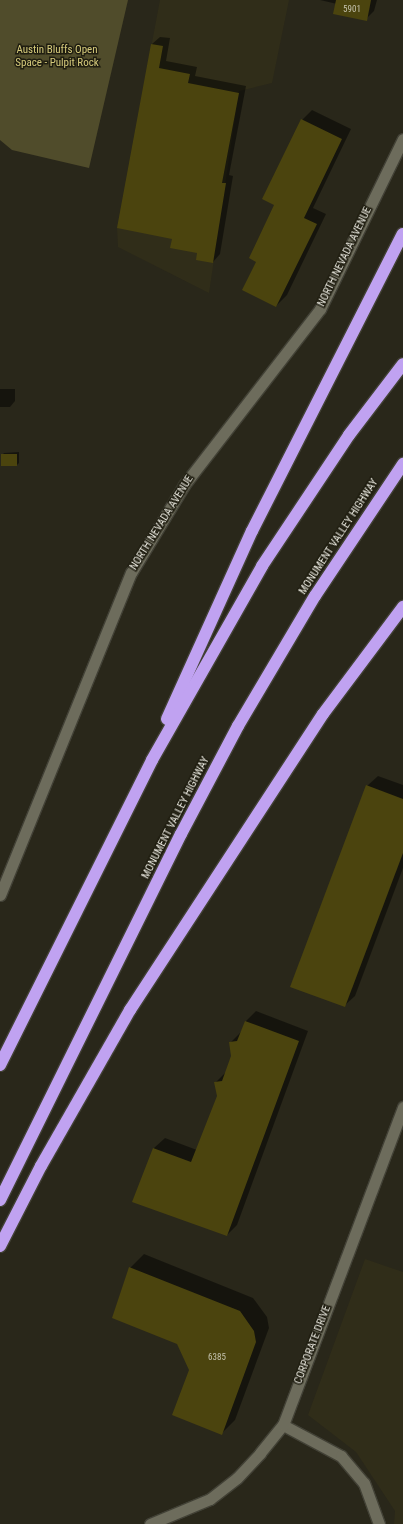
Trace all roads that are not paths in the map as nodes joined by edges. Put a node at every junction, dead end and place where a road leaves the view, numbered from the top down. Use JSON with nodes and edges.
{"nodes":[{"id":1,"x":403,"y":139,"type":"edge"},
{"id":2,"x":403,"y":234,"type":"edge"},
{"id":3,"x":403,"y":364,"type":"edge"},
{"id":4,"x":403,"y":464,"type":"edge"},
{"id":5,"x":403,"y":606,"type":"edge"},
{"id":6,"x":124,"y":815,"type":"junction"},
{"id":7,"x":0,"y":895,"type":"edge"},
{"id":8,"x":0,"y":1065,"type":"edge"},
{"id":9,"x":403,"y":1107,"type":"edge"},
{"id":10,"x":0,"y":1200,"type":"edge"},
{"id":11,"x":0,"y":1246,"type":"edge"},
{"id":12,"x":283,"y":1425,"type":"junction"},
{"id":13,"x":150,"y":1524,"type":"edge"},
{"id":14,"x":379,"y":1524,"type":"edge"}],
"edges":[{"from":1,"to":7,"type":"main road","name":"NORTH NEVADA AVENUE"},
{"from":2,"to":6,"type":"highway"},
{"from":3,"to":6,"type":"highway"},
{"from":4,"to":10,"type":"highway","name":"MONUMENT VALLEY HIGHWAY"},
{"from":5,"to":11,"type":"highway"},
{"from":6,"to":8,"type":"highway"},
{"from":9,"to":12,"type":"main road","name":"CORPORATE DRIVE"},
{"from":12,"to":13,"type":"main road","name":"CORPORATE DRIVE"},
{"from":12,"to":14,"type":"main road"}]}
